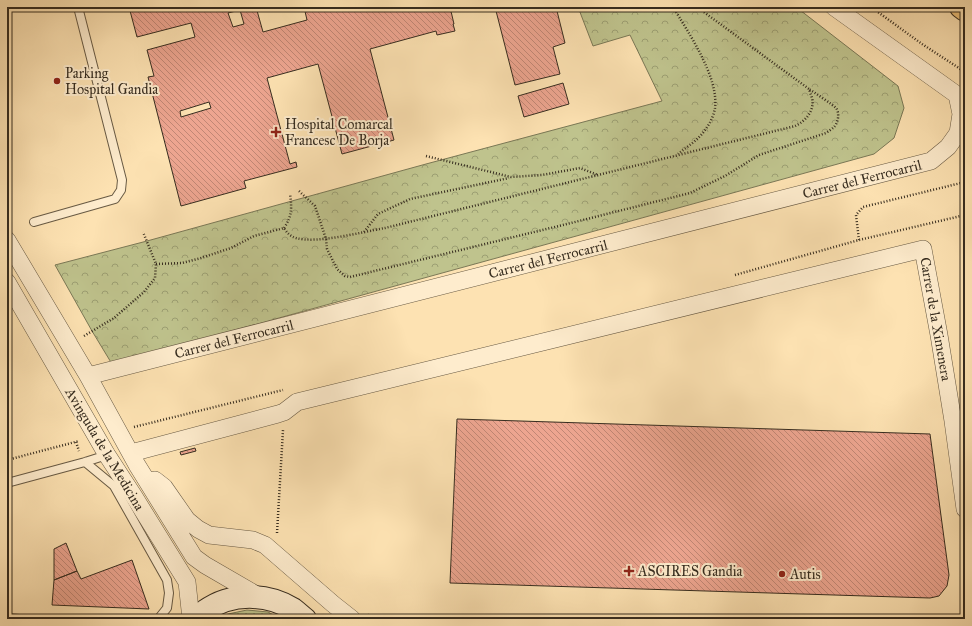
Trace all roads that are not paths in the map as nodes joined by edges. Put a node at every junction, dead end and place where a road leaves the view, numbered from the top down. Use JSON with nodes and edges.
{"nodes":[{"id":1,"x":78,"y":7,"type":"edge"},
{"id":2,"x":834,"y":7,"type":"edge"},
{"id":3,"x":961,"y":7,"type":"edge"},
{"id":4,"x":965,"y":10,"type":"edge"},
{"id":5,"x":34,"y":222,"type":"dead end"},
{"id":6,"x":7,"y":240,"type":"edge"},
{"id":7,"x":8,"y":285,"type":"edge"},
{"id":8,"x":88,"y":376,"type":"junction"},
{"id":9,"x":106,"y":456,"type":"junction"},
{"id":10,"x":134,"y":459,"type":"junction"},
{"id":11,"x":85,"y":462,"type":"junction"},
{"id":12,"x":7,"y":483,"type":"edge"},
{"id":13,"x":114,"y":486,"type":"junction"},
{"id":14,"x":965,"y":509,"type":"edge"},
{"id":15,"x":260,"y":597,"type":"junction"},
{"id":16,"x":358,"y":616,"type":"edge"},
{"id":17,"x":7,"y":618,"type":"edge"},
{"id":18,"x":19,"y":619,"type":"edge"},
{"id":19,"x":157,"y":619,"type":"edge"},
{"id":20,"x":191,"y":619,"type":"edge"},
{"id":21,"x":196,"y":619,"type":"edge"},
{"id":22,"x":305,"y":619,"type":"edge"}],
"edges":[{"from":1,"to":5,"type":"lane"},
{"from":2,"to":8,"type":"street","name":"Carrer del Ferrocarril"},
{"from":3,"to":4,"type":"highway"},
{"from":6,"to":8,"type":"street","name":"Avinguda de la Medicina"},
{"from":7,"to":9,"type":"street","name":"Avinguda de la Medicina"},
{"from":8,"to":10,"type":"street","name":"Avinguda de la Medicina"},
{"from":9,"to":11,"type":"lane"},
{"from":9,"to":13,"type":"lane"},
{"from":9,"to":20,"type":"street","name":"Avinguda de la Medicina"},
{"from":10,"to":14,"type":"street","name":"Carrer de la Ximenera"},
{"from":10,"to":15,"type":"street","name":"Avinguda de la Medicina"},
{"from":10,"to":16,"type":"street","name":"Avinguda de la Medicina"},
{"from":11,"to":12,"type":"lane"},
{"from":11,"to":13,"type":"lane"},
{"from":13,"to":19,"type":"lane"},
{"from":15,"to":21,"type":"main road"},
{"from":15,"to":22,"type":"main road"},
{"from":17,"to":18,"type":"lane"}]}
